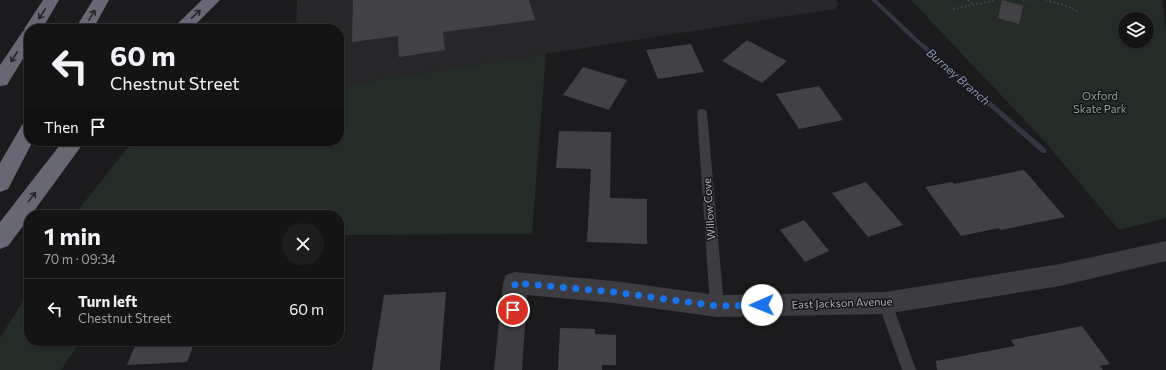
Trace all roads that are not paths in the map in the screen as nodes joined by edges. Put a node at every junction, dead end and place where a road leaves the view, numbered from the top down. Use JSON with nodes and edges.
{"nodes":[{"id":1,"x":51,"y":0,"type":"edge"},
{"id":2,"x":101,"y":0,"type":"edge"},
{"id":3,"x":212,"y":0,"type":"edge"},
{"id":4,"x":36,"y":24,"type":"edge"},
{"id":5,"x":87,"y":24,"type":"edge"},
{"id":6,"x":186,"y":24,"type":"edge"},
{"id":7,"x":24,"y":43,"type":"edge"},
{"id":8,"x":0,"y":80,"type":"edge"},
{"id":9,"x":702,"y":113,"type":"dead end"},
{"id":10,"x":24,"y":139,"type":"edge"},
{"id":11,"x":71,"y":146,"type":"edge"},
{"id":12,"x":0,"y":183,"type":"edge"},
{"id":13,"x":0,"y":239,"type":"edge"},
{"id":14,"x":1166,"y":251,"type":"edge"},
{"id":15,"x":885,"y":303,"type":"junction"},
{"id":16,"x":717,"y":306,"type":"junction"},
{"id":17,"x":508,"y":370,"type":"edge"},
{"id":18,"x":909,"y":370,"type":"edge"}],
"edges":[{"from":1,"to":4,"type":"highway","one_way":true},
{"from":5,"to":2,"type":"highway","one_way":true},
{"from":6,"to":3,"type":"highway","one_way":true},
{"from":7,"to":8,"type":"highway","one_way":true},
{"from":9,"to":16,"type":"lane","name":"Willow Cove"},
{"from":10,"to":12,"type":"highway"},
{"from":13,"to":11,"type":"highway","one_way":true},
{"from":14,"to":15,"type":"street","name":"East Jackson Avenue"},
{"from":15,"to":16,"type":"street","name":"East Jackson Avenue"},
{"from":15,"to":18,"type":"lane"},
{"from":16,"to":17,"type":"street","name":"East Jackson Avenue"}]}
